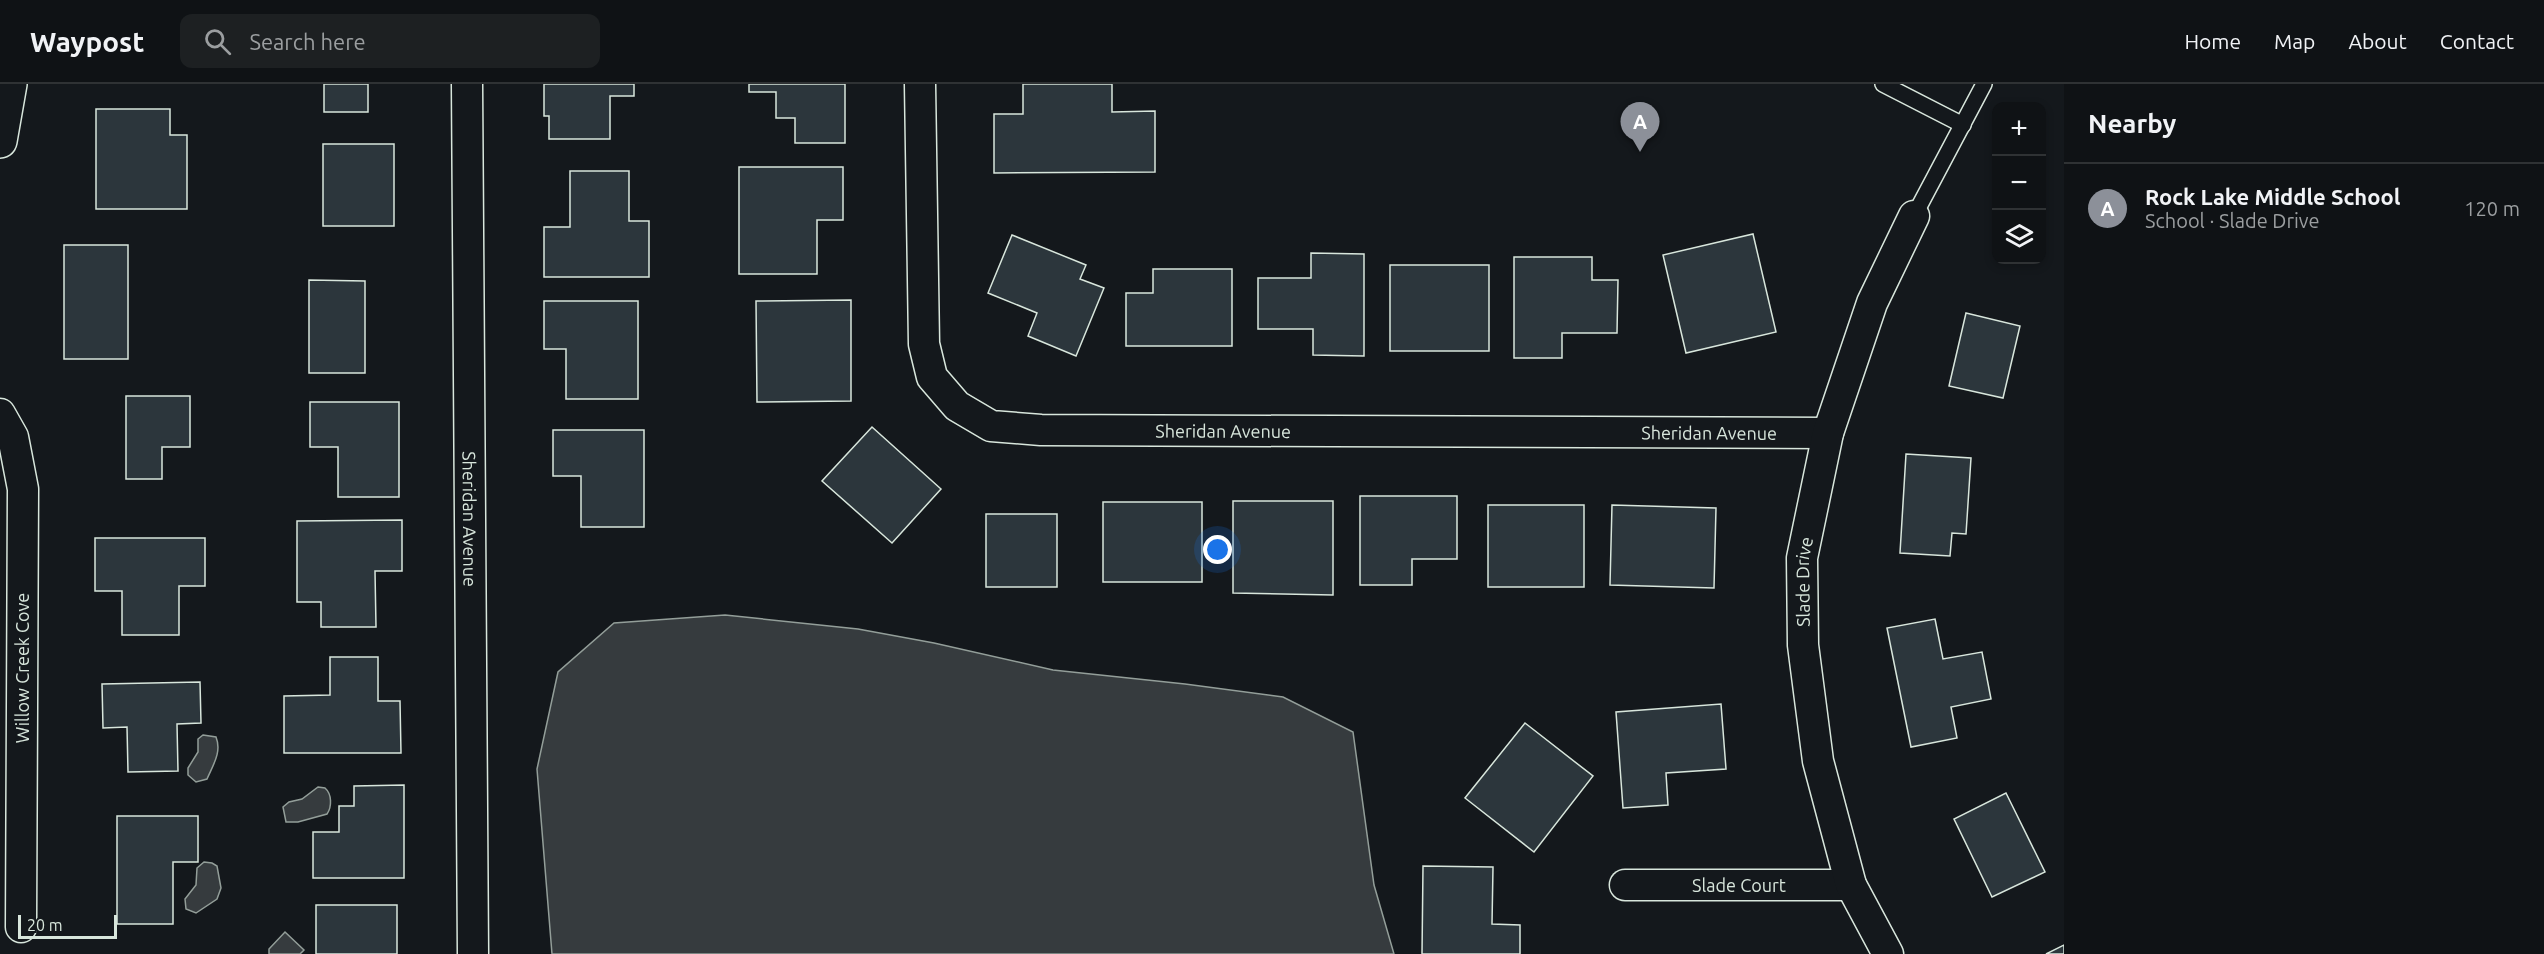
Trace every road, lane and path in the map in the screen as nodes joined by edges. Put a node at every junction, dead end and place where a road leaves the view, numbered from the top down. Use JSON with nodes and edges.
{"nodes":[{"id":1,"x":10,"y":84,"type":"edge"},
{"id":2,"x":467,"y":84,"type":"edge"},
{"id":3,"x":920,"y":84,"type":"edge"},
{"id":4,"x":1883,"y":84,"type":"edge"},
{"id":5,"x":1984,"y":84,"type":"edge"},
{"id":6,"x":1963,"y":125,"type":"junction"},
{"id":7,"x":0,"y":141,"type":"edge"},
{"id":8,"x":1914,"y":216,"type":"joint"},
{"id":9,"x":0,"y":414,"type":"edge"},
{"id":10,"x":1828,"y":434,"type":"junction"},
{"id":11,"x":1626,"y":885,"type":"dead end"},
{"id":12,"x":1851,"y":885,"type":"junction"},
{"id":13,"x":21,"y":927,"type":"dead end"},
{"id":14,"x":473,"y":954,"type":"edge"},
{"id":15,"x":1888,"y":954,"type":"edge"}],
"edges":[{"from":1,"to":7,"type":"street"},
{"from":2,"to":14,"type":"street","name":"Sheridan Avenue"},
{"from":3,"to":10,"type":"street","name":"Sheridan Avenue"},
{"from":4,"to":6,"type":"lane"},
{"from":5,"to":6,"type":"lane"},
{"from":6,"to":8,"type":"lane"},
{"from":8,"to":10,"type":"street","name":"Slade Drive"},
{"from":9,"to":13,"type":"street","name":"Willow Creek Cove"},
{"from":10,"to":12,"type":"street","name":"Slade Drive"},
{"from":11,"to":12,"type":"street","name":"Slade Court"},
{"from":12,"to":15,"type":"street","name":"Slade Drive"}]}
